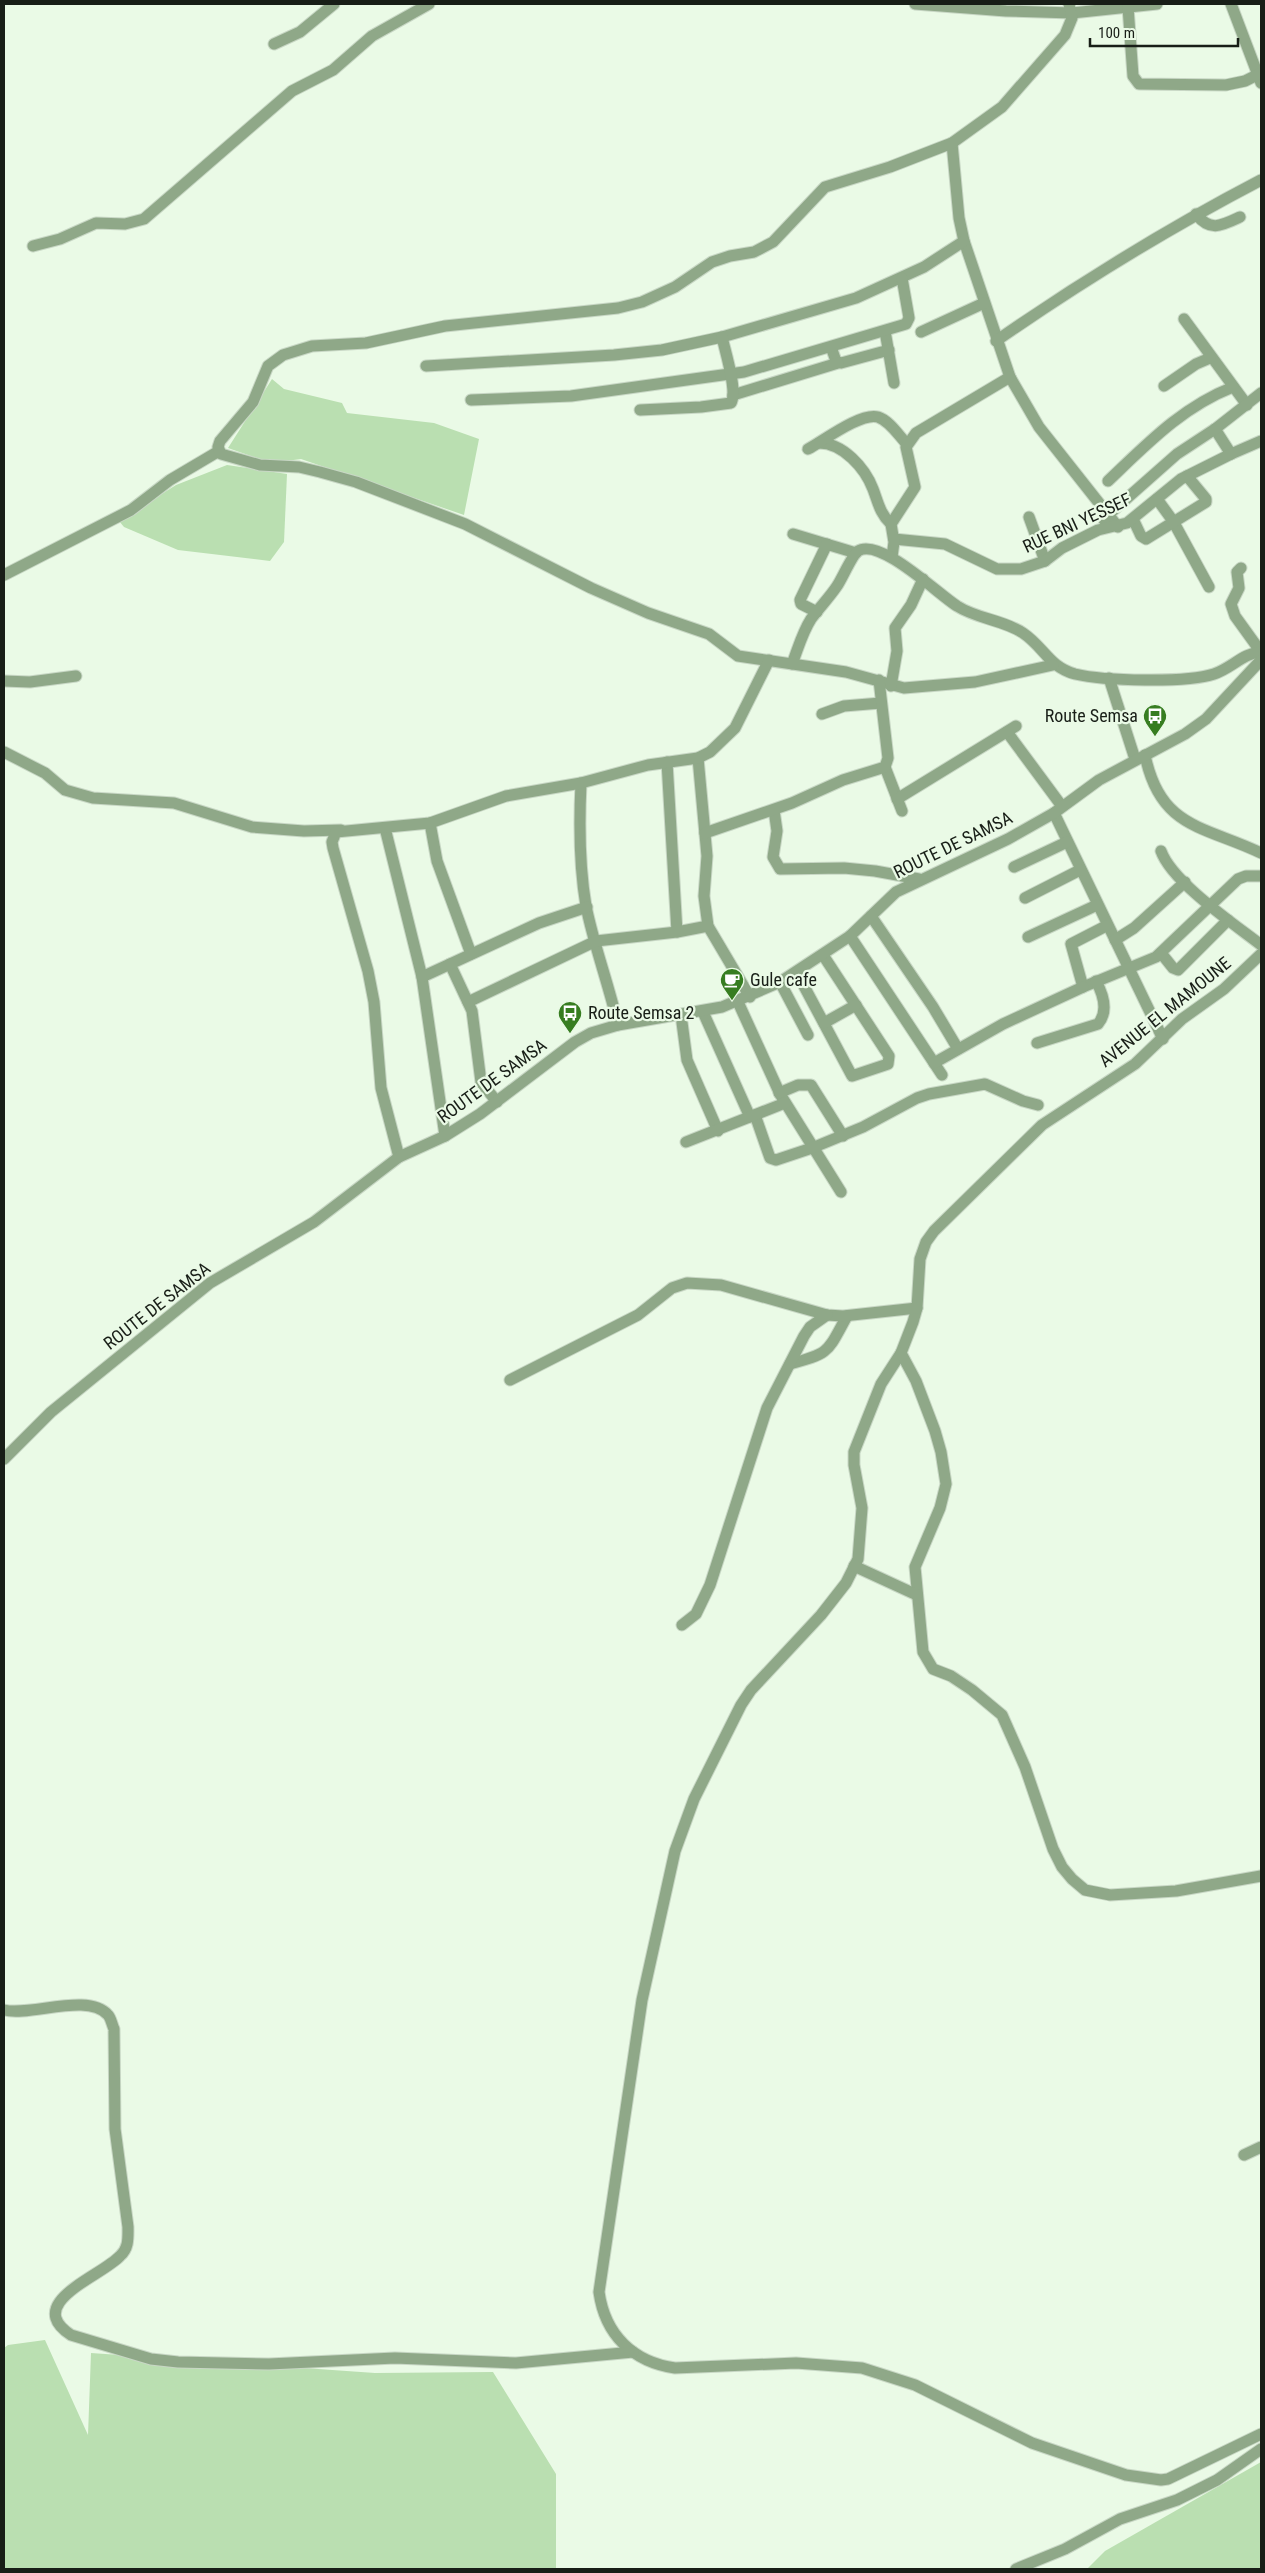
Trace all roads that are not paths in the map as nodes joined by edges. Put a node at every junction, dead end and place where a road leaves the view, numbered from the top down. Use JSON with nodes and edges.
{"nodes":[{"id":1,"x":334,"y":4,"type":"edge"},
{"id":2,"x":429,"y":4,"type":"edge"},
{"id":3,"x":916,"y":4,"type":"edge"},
{"id":4,"x":1157,"y":4,"type":"edge"},
{"id":5,"x":1231,"y":4,"type":"edge"},
{"id":6,"x":1128,"y":7,"type":"junction"},
{"id":7,"x":1070,"y":8,"type":"edge"},
{"id":8,"x":274,"y":44,"type":"dead end"},
{"id":9,"x":1260,"y":77,"type":"edge"},
{"id":10,"x":952,"y":143,"type":"junction"},
{"id":11,"x":1261,"y":180,"type":"edge"},
{"id":12,"x":1196,"y":214,"type":"junction"},
{"id":13,"x":1240,"y":217,"type":"dead end"},
{"id":14,"x":964,"y":241,"type":"junction"},
{"id":15,"x":33,"y":246,"type":"dead end"},
{"id":16,"x":902,"y":278,"type":"junction"},
{"id":17,"x":984,"y":304,"type":"junction"},
{"id":18,"x":1184,"y":319,"type":"dead end"},
{"id":19,"x":885,"y":331,"type":"junction"},
{"id":20,"x":921,"y":332,"type":"dead end"},
{"id":21,"x":722,"y":337,"type":"junction"},
{"id":22,"x":996,"y":341,"type":"junction"},
{"id":23,"x":831,"y":347,"type":"junction"},
{"id":24,"x":888,"y":350,"type":"junction"},
{"id":25,"x":1210,"y":358,"type":"junction"},
{"id":26,"x":838,"y":363,"type":"junction"},
{"id":27,"x":426,"y":366,"type":"dead end"},
{"id":28,"x":730,"y":374,"type":"junction"},
{"id":29,"x":1010,"y":377,"type":"junction"},
{"id":30,"x":894,"y":383,"type":"dead end"},
{"id":31,"x":1164,"y":386,"type":"dead end"},
{"id":32,"x":1233,"y":387,"type":"junction"},
{"id":33,"x":1261,"y":392,"type":"edge"},
{"id":34,"x":733,"y":395,"type":"junction"},
{"id":35,"x":471,"y":400,"type":"dead end"},
{"id":36,"x":1247,"y":405,"type":"junction"},
{"id":37,"x":640,"y":410,"type":"dead end"},
{"id":38,"x":1215,"y":429,"type":"junction"},
{"id":39,"x":1261,"y":441,"type":"edge"},
{"id":40,"x":819,"y":443,"type":"junction"},
{"id":41,"x":907,"y":444,"type":"junction"},
{"id":42,"x":808,"y":449,"type":"dead end"},
{"id":43,"x":219,"y":451,"type":"junction"},
{"id":44,"x":1230,"y":454,"type":"junction"},
{"id":45,"x":1187,"y":476,"type":"junction"},
{"id":46,"x":1108,"y":481,"type":"dead end"},
{"id":47,"x":1157,"y":499,"type":"junction"},
{"id":48,"x":1108,"y":515,"type":"junction"},
{"id":49,"x":1029,"y":517,"type":"dead end"},
{"id":50,"x":1133,"y":519,"type":"junction"},
{"id":51,"x":1173,"y":521,"type":"junction"},
{"id":52,"x":891,"y":524,"type":"junction"},
{"id":53,"x":1118,"y":527,"type":"junction"},
{"id":54,"x":1098,"y":530,"type":"junction"},
{"id":55,"x":793,"y":534,"type":"dead end"},
{"id":56,"x":894,"y":539,"type":"junction"},
{"id":57,"x":827,"y":544,"type":"junction"},
{"id":58,"x":856,"y":553,"type":"junction"},
{"id":59,"x":892,"y":557,"type":"junction"},
{"id":60,"x":1045,"y":561,"type":"junction"},
{"id":61,"x":1241,"y":568,"type":"dead end"},
{"id":62,"x":4,"y":575,"type":"edge"},
{"id":63,"x":923,"y":579,"type":"junction"},
{"id":64,"x":1209,"y":587,"type":"dead end"},
{"id":65,"x":817,"y":612,"type":"junction"},
{"id":66,"x":1261,"y":652,"type":"edge"},
{"id":67,"x":769,"y":660,"type":"junction"},
{"id":68,"x":1261,"y":660,"type":"edge"},
{"id":69,"x":792,"y":664,"type":"junction"},
{"id":70,"x":1053,"y":664,"type":"junction"},
{"id":71,"x":76,"y":676,"type":"dead end"},
{"id":72,"x":1109,"y":678,"type":"junction"},
{"id":73,"x":879,"y":680,"type":"junction"},
{"id":74,"x":4,"y":681,"type":"edge"},
{"id":75,"x":891,"y":686,"type":"junction"},
{"id":76,"x":881,"y":703,"type":"junction"},
{"id":77,"x":822,"y":714,"type":"dead end"},
{"id":78,"x":4,"y":752,"type":"edge"},
{"id":79,"x":1140,"y":757,"type":"junction"},
{"id":80,"x":698,"y":758,"type":"junction"},
{"id":81,"x":667,"y":762,"type":"junction"},
{"id":82,"x":885,"y":767,"type":"junction"},
{"id":83,"x":581,"y":783,"type":"junction"},
{"id":84,"x":1058,"y":809,"type":"junction"},
{"id":85,"x":774,"y":810,"type":"junction"},
{"id":86,"x":430,"y":823,"type":"junction"},
{"id":87,"x":385,"y":828,"type":"junction"},
{"id":88,"x":341,"y":830,"type":"junction"},
{"id":89,"x":705,"y":833,"type":"junction"},
{"id":90,"x":1067,"y":842,"type":"junction"},
{"id":91,"x":1161,"y":851,"type":"dead end"},
{"id":92,"x":1261,"y":853,"type":"edge"},
{"id":93,"x":1014,"y":867,"type":"dead end"},
{"id":94,"x":1080,"y":870,"type":"junction"},
{"id":95,"x":1261,"y":876,"type":"edge"},
{"id":96,"x":919,"y":879,"type":"junction"},
{"id":97,"x":1185,"y":882,"type":"junction"},
{"id":98,"x":1025,"y":898,"type":"dead end"},
{"id":99,"x":1210,"y":904,"type":"junction"},
{"id":100,"x":1097,"y":905,"type":"junction"},
{"id":101,"x":587,"y":907,"type":"junction"},
{"id":102,"x":870,"y":916,"type":"junction"},
{"id":103,"x":1228,"y":920,"type":"junction"},
{"id":104,"x":708,"y":926,"type":"junction"},
{"id":105,"x":1106,"y":926,"type":"junction"},
{"id":106,"x":677,"y":932,"type":"junction"},
{"id":107,"x":850,"y":936,"type":"junction"},
{"id":108,"x":1028,"y":937,"type":"dead end"},
{"id":109,"x":1115,"y":940,"type":"junction"},
{"id":110,"x":596,"y":941,"type":"junction"},
{"id":111,"x":1261,"y":945,"type":"edge"},
{"id":112,"x":1161,"y":953,"type":"junction"},
{"id":113,"x":471,"y":954,"type":"junction"},
{"id":114,"x":1261,"y":954,"type":"edge"},
{"id":115,"x":823,"y":955,"type":"junction"},
{"id":116,"x":450,"y":964,"type":"junction"},
{"id":117,"x":1127,"y":968,"type":"junction"},
{"id":118,"x":797,"y":973,"type":"junction"},
{"id":119,"x":422,"y":977,"type":"junction"},
{"id":120,"x":1096,"y":981,"type":"junction"},
{"id":121,"x":780,"y":982,"type":"junction"},
{"id":122,"x":1083,"y":988,"type":"junction"},
{"id":123,"x":750,"y":997,"type":"junction"},
{"id":124,"x":468,"y":1002,"type":"junction"},
{"id":125,"x":738,"y":1002,"type":"junction"},
{"id":126,"x":856,"y":1005,"type":"junction"},
{"id":127,"x":703,"y":1012,"type":"junction"},
{"id":128,"x":681,"y":1015,"type":"junction"},
{"id":129,"x":824,"y":1023,"type":"junction"},
{"id":130,"x":618,"y":1025,"type":"junction"},
{"id":131,"x":808,"y":1035,"type":"dead end"},
{"id":132,"x":1163,"y":1039,"type":"junction"},
{"id":133,"x":1037,"y":1043,"type":"dead end"},
{"id":134,"x":958,"y":1050,"type":"junction"},
{"id":135,"x":934,"y":1063,"type":"junction"},
{"id":136,"x":942,"y":1075,"type":"dead end"},
{"id":137,"x":782,"y":1098,"type":"junction"},
{"id":138,"x":497,"y":1102,"type":"junction"},
{"id":139,"x":1038,"y":1105,"type":"dead end"},
{"id":140,"x":752,"y":1116,"type":"junction"},
{"id":141,"x":718,"y":1131,"type":"junction"},
{"id":142,"x":445,"y":1136,"type":"junction"},
{"id":143,"x":843,"y":1136,"type":"junction"},
{"id":144,"x":686,"y":1142,"type":"dead end"},
{"id":145,"x":812,"y":1148,"type":"junction"},
{"id":146,"x":399,"y":1157,"type":"junction"},
{"id":147,"x":841,"y":1192,"type":"dead end"},
{"id":148,"x":917,"y":1308,"type":"junction"},
{"id":149,"x":827,"y":1315,"type":"junction"},
{"id":150,"x":847,"y":1316,"type":"junction"},
{"id":151,"x":901,"y":1353,"type":"junction"},
{"id":152,"x":790,"y":1364,"type":"junction"},
{"id":153,"x":510,"y":1380,"type":"dead end"},
{"id":154,"x":4,"y":1459,"type":"edge"},
{"id":155,"x":854,"y":1566,"type":"junction"},
{"id":156,"x":917,"y":1595,"type":"junction"},
{"id":157,"x":682,"y":1625,"type":"dead end"},
{"id":158,"x":1261,"y":1876,"type":"edge"},
{"id":159,"x":4,"y":2010,"type":"edge"},
{"id":160,"x":1261,"y":2147,"type":"edge"},
{"id":161,"x":1244,"y":2155,"type":"dead end"},
{"id":162,"x":632,"y":2352,"type":"junction"},
{"id":163,"x":1261,"y":2434,"type":"edge"},
{"id":164,"x":1261,"y":2449,"type":"edge"},
{"id":165,"x":1016,"y":2569,"type":"edge"}],
"edges":[{"from":1,"to":8,"type":"street"},
{"from":2,"to":15,"type":"street"},
{"from":3,"to":7,"type":"street"},
{"from":4,"to":6,"type":"street"},
{"from":5,"to":9,"type":"street"},
{"from":6,"to":7,"type":"street"},
{"from":6,"to":9,"type":"street"},
{"from":7,"to":10,"type":"street"},
{"from":10,"to":14,"type":"street"},
{"from":10,"to":43,"type":"street"},
{"from":11,"to":12,"type":"street"},
{"from":12,"to":13,"type":"street"},
{"from":12,"to":22,"type":"street"},
{"from":14,"to":16,"type":"street"},
{"from":14,"to":17,"type":"street"},
{"from":16,"to":19,"type":"street"},
{"from":16,"to":21,"type":"street"},
{"from":17,"to":20,"type":"street"},
{"from":17,"to":22,"type":"street"},
{"from":18,"to":25,"type":"street"},
{"from":19,"to":23,"type":"street"},
{"from":19,"to":24,"type":"street"},
{"from":21,"to":27,"type":"street"},
{"from":21,"to":28,"type":"street"},
{"from":22,"to":29,"type":"street"},
{"from":23,"to":26,"type":"street"},
{"from":23,"to":28,"type":"street"},
{"from":24,"to":26,"type":"street"},
{"from":24,"to":30,"type":"street"},
{"from":25,"to":31,"type":"street"},
{"from":25,"to":32,"type":"street"},
{"from":26,"to":34,"type":"street"},
{"from":28,"to":34,"type":"street"},
{"from":28,"to":35,"type":"street"},
{"from":29,"to":41,"type":"street"},
{"from":29,"to":48,"type":"street"},
{"from":32,"to":36,"type":"street"},
{"from":32,"to":46,"type":"street"},
{"from":33,"to":36,"type":"street"},
{"from":34,"to":37,"type":"street"},
{"from":36,"to":38,"type":"street"},
{"from":38,"to":44,"type":"street"},
{"from":38,"to":48,"type":"street"},
{"from":39,"to":44,"type":"street","name":"RUE BNI YESSEF"},
{"from":40,"to":41,"type":"street"},
{"from":40,"to":42,"type":"street"},
{"from":40,"to":52,"type":"street"},
{"from":41,"to":52,"type":"street"},
{"from":43,"to":62,"type":"street"},
{"from":43,"to":67,"type":"street"},
{"from":44,"to":45,"type":"street","name":"RUE BNI YESSEF"},
{"from":45,"to":47,"type":"street","name":"RUE BNI YESSEF"},
{"from":45,"to":51,"type":"street"},
{"from":47,"to":50,"type":"street","name":"RUE BNI YESSEF"},
{"from":47,"to":51,"type":"street"},
{"from":48,"to":53,"type":"street"},
{"from":48,"to":54,"type":"street"},
{"from":49,"to":60,"type":"street"},
{"from":50,"to":51,"type":"street"},
{"from":50,"to":53,"type":"street","name":"RUE BNI YESSEF"},
{"from":51,"to":64,"type":"street"},
{"from":52,"to":56,"type":"street"},
{"from":53,"to":54,"type":"street","name":"RUE BNI YESSEF"},
{"from":54,"to":60,"type":"street","name":"RUE BNI YESSEF"},
{"from":55,"to":57,"type":"street"},
{"from":56,"to":59,"type":"street"},
{"from":56,"to":60,"type":"street","name":"RUE BNI YESSEF"},
{"from":57,"to":58,"type":"street"},
{"from":57,"to":65,"type":"street"},
{"from":58,"to":59,"type":"street"},
{"from":58,"to":65,"type":"street"},
{"from":59,"to":63,"type":"street"},
{"from":61,"to":66,"type":"street"},
{"from":63,"to":70,"type":"street"},
{"from":63,"to":75,"type":"street"},
{"from":65,"to":69,"type":"street"},
{"from":66,"to":72,"type":"street"},
{"from":67,"to":69,"type":"street"},
{"from":67,"to":80,"type":"street"},
{"from":68,"to":79,"type":"street","name":"ROUTE DE SAMSA"},
{"from":69,"to":73,"type":"street"},
{"from":70,"to":72,"type":"street"},
{"from":70,"to":75,"type":"street"},
{"from":71,"to":74,"type":"street"},
{"from":72,"to":79,"type":"street"},
{"from":73,"to":75,"type":"street"},
{"from":73,"to":76,"type":"street"},
{"from":76,"to":77,"type":"street"},
{"from":76,"to":82,"type":"street"},
{"from":78,"to":88,"type":"street"},
{"from":79,"to":84,"type":"street","name":"ROUTE DE SAMSA"},
{"from":79,"to":92,"type":"street"},
{"from":80,"to":81,"type":"street"},
{"from":80,"to":89,"type":"street"},
{"from":81,"to":83,"type":"street"},
{"from":81,"to":106,"type":"street"},
{"from":82,"to":84,"type":"street"},
{"from":82,"to":85,"type":"street"},
{"from":83,"to":86,"type":"street"},
{"from":83,"to":101,"type":"street"},
{"from":84,"to":90,"type":"street"},
{"from":84,"to":96,"type":"street","name":"ROUTE DE SAMSA"},
{"from":85,"to":89,"type":"street"},
{"from":85,"to":96,"type":"street"},
{"from":86,"to":87,"type":"street"},
{"from":86,"to":113,"type":"street"},
{"from":87,"to":88,"type":"street"},
{"from":87,"to":119,"type":"street"},
{"from":88,"to":146,"type":"street"},
{"from":89,"to":104,"type":"street"},
{"from":90,"to":93,"type":"street"},
{"from":90,"to":94,"type":"street"},
{"from":91,"to":97,"type":"street"},
{"from":94,"to":98,"type":"street"},
{"from":94,"to":100,"type":"street"},
{"from":95,"to":99,"type":"street"},
{"from":96,"to":102,"type":"street","name":"ROUTE DE SAMSA"},
{"from":97,"to":99,"type":"street"},
{"from":97,"to":109,"type":"street"},
{"from":99,"to":103,"type":"street"},
{"from":99,"to":112,"type":"street"},
{"from":100,"to":105,"type":"street"},
{"from":100,"to":108,"type":"street"},
{"from":101,"to":110,"type":"street"},
{"from":101,"to":113,"type":"street"},
{"from":102,"to":107,"type":"street","name":"ROUTE DE SAMSA"},
{"from":102,"to":134,"type":"street"},
{"from":103,"to":111,"type":"street"},
{"from":103,"to":112,"type":"street"},
{"from":104,"to":106,"type":"street"},
{"from":104,"to":123,"type":"street"},
{"from":105,"to":109,"type":"street"},
{"from":105,"to":122,"type":"street"},
{"from":106,"to":110,"type":"street"},
{"from":107,"to":115,"type":"street","name":"ROUTE DE SAMSA"},
{"from":107,"to":135,"type":"street"},
{"from":109,"to":117,"type":"street"},
{"from":110,"to":124,"type":"street"},
{"from":110,"to":130,"type":"street"},
{"from":112,"to":117,"type":"street"},
{"from":113,"to":116,"type":"street"},
{"from":114,"to":132,"type":"street","name":"AVENUE EL MAMOUNE"},
{"from":115,"to":118,"type":"street","name":"ROUTE DE SAMSA"},
{"from":115,"to":126,"type":"street"},
{"from":116,"to":119,"type":"street"},
{"from":116,"to":124,"type":"street"},
{"from":117,"to":120,"type":"street"},
{"from":117,"to":132,"type":"street"},
{"from":118,"to":121,"type":"street","name":"ROUTE DE SAMSA"},
{"from":118,"to":129,"type":"street"},
{"from":119,"to":142,"type":"street"},
{"from":120,"to":122,"type":"street"},
{"from":120,"to":133,"type":"street"},
{"from":121,"to":123,"type":"street","name":"ROUTE DE SAMSA"},
{"from":121,"to":131,"type":"street"},
{"from":122,"to":134,"type":"street"},
{"from":123,"to":125,"type":"street","name":"ROUTE DE SAMSA"},
{"from":124,"to":138,"type":"street"},
{"from":125,"to":127,"type":"street","name":"ROUTE DE SAMSA"},
{"from":125,"to":137,"type":"street"},
{"from":126,"to":129,"type":"street"},
{"from":126,"to":129,"type":"street"},
{"from":127,"to":128,"type":"street","name":"ROUTE DE SAMSA"},
{"from":127,"to":140,"type":"street"},
{"from":128,"to":130,"type":"street","name":"ROUTE DE SAMSA"},
{"from":128,"to":141,"type":"street"},
{"from":130,"to":138,"type":"street","name":"ROUTE DE SAMSA"},
{"from":132,"to":148,"type":"street","name":"AVENUE EL MAMOUNE"},
{"from":134,"to":135,"type":"street"},
{"from":135,"to":136,"type":"street"},
{"from":137,"to":140,"type":"street"},
{"from":137,"to":143,"type":"street"},
{"from":137,"to":145,"type":"street"},
{"from":138,"to":142,"type":"street","name":"ROUTE DE SAMSA"},
{"from":139,"to":143,"type":"street"},
{"from":140,"to":141,"type":"street"},
{"from":140,"to":145,"type":"street"},
{"from":141,"to":144,"type":"street"},
{"from":142,"to":146,"type":"street","name":"ROUTE DE SAMSA"},
{"from":143,"to":145,"type":"street"},
{"from":145,"to":147,"type":"street"},
{"from":146,"to":154,"type":"street","name":"ROUTE DE SAMSA"},
{"from":148,"to":150,"type":"street"},
{"from":148,"to":151,"type":"street"},
{"from":149,"to":150,"type":"street"},
{"from":149,"to":152,"type":"street"},
{"from":149,"to":153,"type":"street"},
{"from":150,"to":152,"type":"street"},
{"from":151,"to":155,"type":"street"},
{"from":151,"to":156,"type":"street"},
{"from":152,"to":157,"type":"street"},
{"from":155,"to":156,"type":"street"},
{"from":155,"to":162,"type":"street"},
{"from":156,"to":158,"type":"street"},
{"from":159,"to":162,"type":"street"},
{"from":160,"to":161,"type":"street"},
{"from":162,"to":163,"type":"street"},
{"from":164,"to":165,"type":"street"}]}
